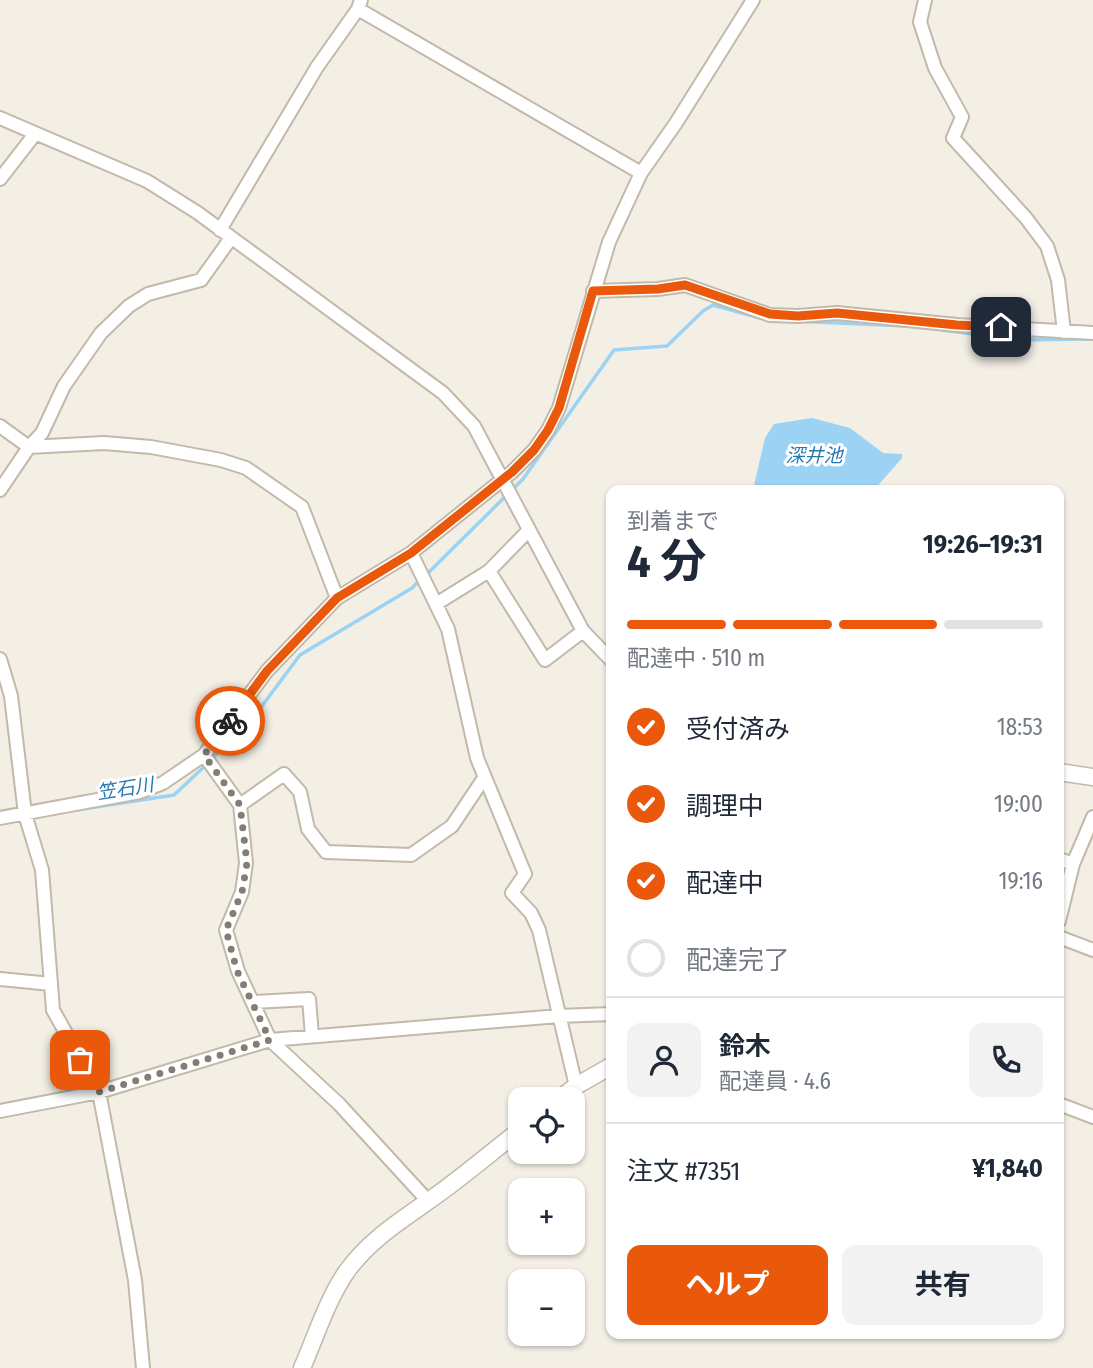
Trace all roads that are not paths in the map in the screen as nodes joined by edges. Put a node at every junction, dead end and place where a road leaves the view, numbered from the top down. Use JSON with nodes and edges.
{"nodes":[{"id":1,"x":754,"y":0,"type":"edge"},
{"id":2,"x":925,"y":0,"type":"edge"},
{"id":3,"x":360,"y":5,"type":"edge"},
{"id":4,"x":0,"y":118,"type":"edge"},
{"id":5,"x":35,"y":134,"type":"junction"},
{"id":6,"x":641,"y":173,"type":"junction"},
{"id":7,"x":0,"y":179,"type":"edge"},
{"id":8,"x":225,"y":234,"type":"junction"},
{"id":9,"x":593,"y":291,"type":"junction"},
{"id":10,"x":1064,"y":332,"type":"junction"},
{"id":11,"x":1093,"y":333,"type":"edge"},
{"id":12,"x":0,"y":426,"type":"edge"},
{"id":13,"x":29,"y":447,"type":"junction"},
{"id":14,"x":502,"y":481,"type":"junction"},
{"id":15,"x":0,"y":489,"type":"edge"},
{"id":16,"x":528,"y":531,"type":"junction"},
{"id":17,"x":411,"y":553,"type":"junction"},
{"id":18,"x":488,"y":571,"type":"junction"},
{"id":19,"x":337,"y":598,"type":"junction"},
{"id":20,"x":436,"y":604,"type":"junction"},
{"id":21,"x":583,"y":631,"type":"junction"},
{"id":22,"x":606,"y":655,"type":"edge"},
{"id":23,"x":0,"y":659,"type":"edge"},
{"id":24,"x":204,"y":755,"type":"junction"},
{"id":25,"x":1064,"y":773,"type":"edge"},
{"id":26,"x":1093,"y":777,"type":"edge"},
{"id":27,"x":484,"y":778,"type":"junction"},
{"id":28,"x":240,"y":805,"type":"junction"},
{"id":29,"x":24,"y":814,"type":"junction"},
{"id":30,"x":1093,"y":817,"type":"edge"},
{"id":31,"x":0,"y":818,"type":"edge"},
{"id":32,"x":1064,"y":861,"type":"edge"},
{"id":33,"x":1073,"y":864,"type":"junction"},
{"id":34,"x":1064,"y":901,"type":"edge"},
{"id":35,"x":1064,"y":939,"type":"edge"},
{"id":36,"x":1093,"y":950,"type":"edge"},
{"id":37,"x":0,"y":979,"type":"edge"},
{"id":38,"x":51,"y":984,"type":"junction"},
{"id":39,"x":254,"y":1002,"type":"junction"},
{"id":40,"x":606,"y":1014,"type":"edge"},
{"id":41,"x":559,"y":1016,"type":"junction"},
{"id":42,"x":312,"y":1036,"type":"junction"},
{"id":43,"x":270,"y":1040,"type":"junction"},
{"id":44,"x":606,"y":1069,"type":"edge"},
{"id":45,"x":576,"y":1086,"type":"joint"},
{"id":46,"x":99,"y":1092,"type":"junction"},
{"id":47,"x":1064,"y":1106,"type":"edge"},
{"id":48,"x":0,"y":1111,"type":"edge"},
{"id":49,"x":1093,"y":1117,"type":"edge"},
{"id":50,"x":508,"y":1139,"type":"edge"},
{"id":51,"x":428,"y":1201,"type":"junction"},
{"id":52,"x":143,"y":1368,"type":"edge"},
{"id":53,"x":302,"y":1368,"type":"edge"}],
"edges":[{"from":1,"to":6,"type":"street"},
{"from":2,"to":10,"type":"street"},
{"from":3,"to":6,"type":"street"},
{"from":3,"to":8,"type":"street"},
{"from":4,"to":5,"type":"street"},
{"from":5,"to":7,"type":"street"},
{"from":5,"to":8,"type":"street"},
{"from":6,"to":9,"type":"street"},
{"from":8,"to":13,"type":"street"},
{"from":8,"to":14,"type":"street"},
{"from":9,"to":10,"type":"street"},
{"from":9,"to":14,"type":"street"},
{"from":10,"to":11,"type":"street"},
{"from":12,"to":13,"type":"street"},
{"from":13,"to":15,"type":"street"},
{"from":13,"to":19,"type":"street"},
{"from":14,"to":16,"type":"street"},
{"from":14,"to":17,"type":"street"},
{"from":16,"to":18,"type":"street"},
{"from":16,"to":21,"type":"street"},
{"from":17,"to":19,"type":"street"},
{"from":17,"to":20,"type":"street"},
{"from":18,"to":20,"type":"street"},
{"from":18,"to":21,"type":"street"},
{"from":19,"to":24,"type":"street"},
{"from":20,"to":27,"type":"street"},
{"from":21,"to":22,"type":"street"},
{"from":23,"to":29,"type":"street"},
{"from":24,"to":28,"type":"street"},
{"from":24,"to":29,"type":"street"},
{"from":25,"to":26,"type":"street"},
{"from":27,"to":28,"type":"street"},
{"from":27,"to":41,"type":"street"},
{"from":28,"to":39,"type":"street"},
{"from":29,"to":31,"type":"street"},
{"from":29,"to":38,"type":"street"},
{"from":30,"to":33,"type":"street"},
{"from":32,"to":33,"type":"street"},
{"from":33,"to":34,"type":"street"},
{"from":35,"to":36,"type":"street"},
{"from":37,"to":38,"type":"street"},
{"from":38,"to":46,"type":"street"},
{"from":39,"to":42,"type":"street"},
{"from":39,"to":43,"type":"street"},
{"from":40,"to":41,"type":"street"},
{"from":41,"to":42,"type":"street"},
{"from":41,"to":45,"type":"street"},
{"from":42,"to":43,"type":"street"},
{"from":43,"to":46,"type":"street"},
{"from":43,"to":51,"type":"street"},
{"from":44,"to":45,"type":"street"},
{"from":46,"to":48,"type":"street"},
{"from":46,"to":52,"type":"street"},
{"from":47,"to":49,"type":"street"},
{"from":50,"to":51,"type":"street"},
{"from":51,"to":53,"type":"street"}]}
